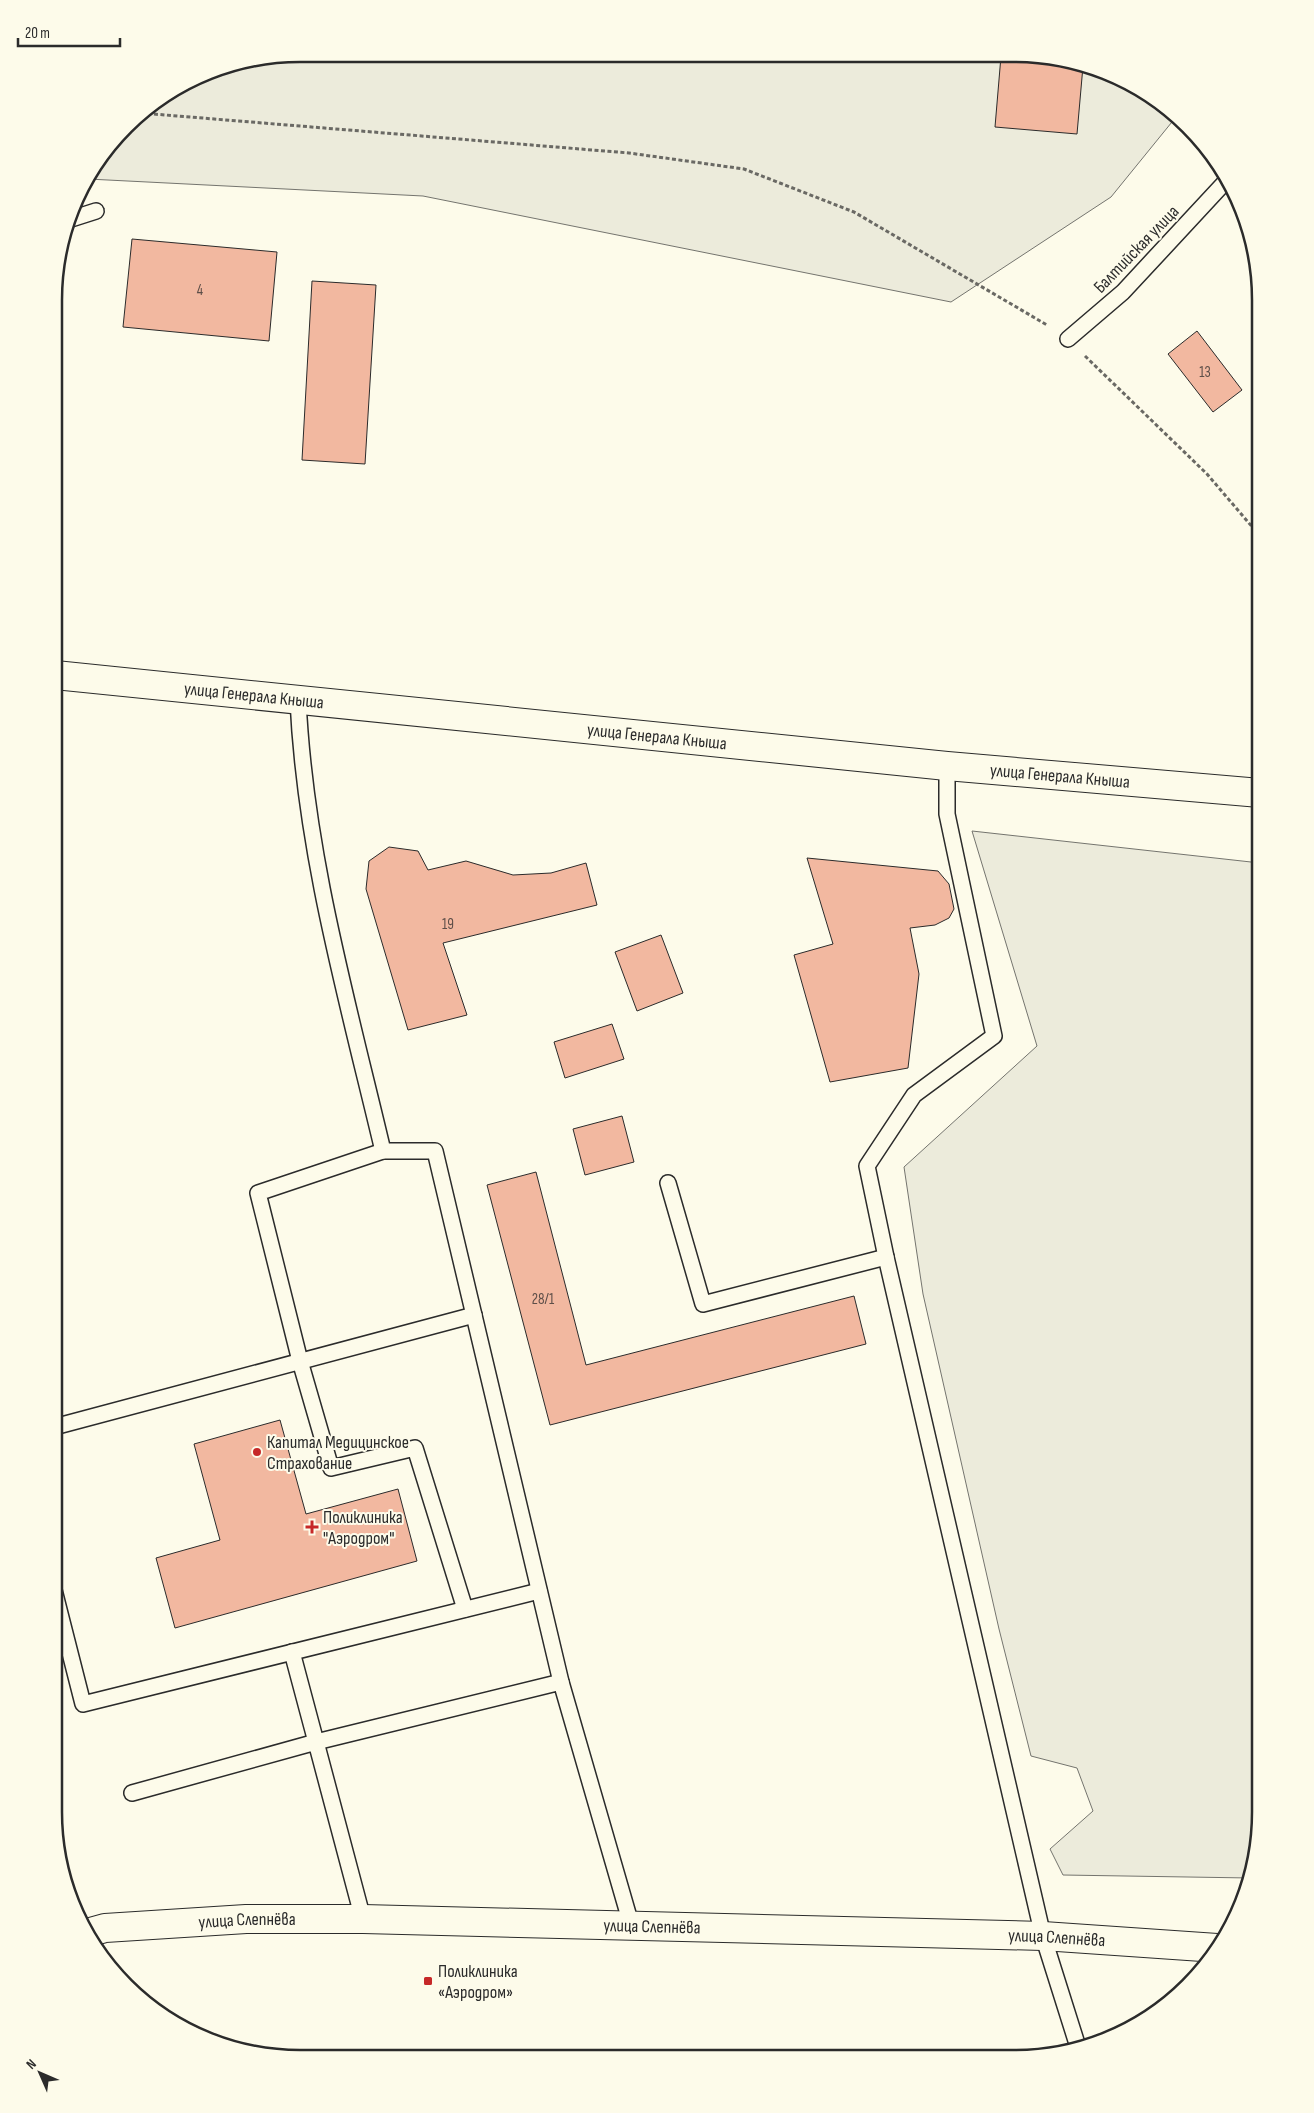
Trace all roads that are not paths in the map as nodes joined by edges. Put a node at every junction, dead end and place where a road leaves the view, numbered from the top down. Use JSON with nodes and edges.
{"nodes":[{"id":1,"x":1222,"y":185,"type":"edge"},
{"id":2,"x":96,"y":212,"type":"dead end"},
{"id":3,"x":78,"y":217,"type":"edge"},
{"id":4,"x":1068,"y":339,"type":"road end"},
{"id":5,"x":62,"y":676,"type":"edge"},
{"id":6,"x":298,"y":700,"type":"junction"},
{"id":7,"x":947,"y":766,"type":"junction"},
{"id":8,"x":1252,"y":792,"type":"edge"},
{"id":9,"x":383,"y":1151,"type":"junction"},
{"id":10,"x":668,"y":1183,"type":"dead end"},
{"id":11,"x":886,"y":1257,"type":"junction"},
{"id":12,"x":474,"y":1315,"type":"junction"},
{"id":13,"x":300,"y":1361,"type":"junction"},
{"id":14,"x":62,"y":1425,"type":"edge"},
{"id":15,"x":539,"y":1591,"type":"junction"},
{"id":16,"x":466,"y":1609,"type":"junction"},
{"id":17,"x":62,"y":1621,"type":"edge"},
{"id":18,"x":292,"y":1652,"type":"junction"},
{"id":19,"x":561,"y":1682,"type":"junction"},
{"id":20,"x":316,"y":1742,"type":"junction"},
{"id":21,"x":132,"y":1793,"type":"dead end"},
{"id":22,"x":364,"y":1919,"type":"junction"},
{"id":23,"x":631,"y":1924,"type":"junction"},
{"id":24,"x":94,"y":1931,"type":"edge"},
{"id":25,"x":1043,"y":1936,"type":"junction"},
{"id":26,"x":1209,"y":1947,"type":"edge"},
{"id":27,"x":1077,"y":2042,"type":"edge"}],
"edges":[{"from":1,"to":4,"type":"lane","name":"Балтийская улица"},
{"from":2,"to":3,"type":"lane"},
{"from":5,"to":6,"type":"street","name":"улица Генерала Кныша"},
{"from":6,"to":7,"type":"street","name":"улица Генерала Кныша"},
{"from":6,"to":9,"type":"lane"},
{"from":7,"to":8,"type":"street","name":"улица Генерала Кныша"},
{"from":7,"to":11,"type":"lane"},
{"from":9,"to":12,"type":"lane"},
{"from":9,"to":13,"type":"lane"},
{"from":10,"to":11,"type":"lane"},
{"from":11,"to":25,"type":"lane"},
{"from":12,"to":13,"type":"lane"},
{"from":12,"to":15,"type":"lane"},
{"from":13,"to":14,"type":"lane"},
{"from":13,"to":16,"type":"lane"},
{"from":15,"to":16,"type":"lane"},
{"from":15,"to":19,"type":"lane"},
{"from":16,"to":18,"type":"lane"},
{"from":17,"to":18,"type":"lane"},
{"from":18,"to":20,"type":"lane"},
{"from":19,"to":20,"type":"lane"},
{"from":19,"to":23,"type":"lane"},
{"from":20,"to":21,"type":"lane"},
{"from":20,"to":22,"type":"lane"},
{"from":22,"to":23,"type":"street","name":"улица Слепнёва"},
{"from":22,"to":24,"type":"street","name":"улица Слепнёва"},
{"from":23,"to":25,"type":"street","name":"улица Слепнёва"},
{"from":25,"to":26,"type":"street","name":"улица Слепнёва"},
{"from":25,"to":27,"type":"lane"}]}
